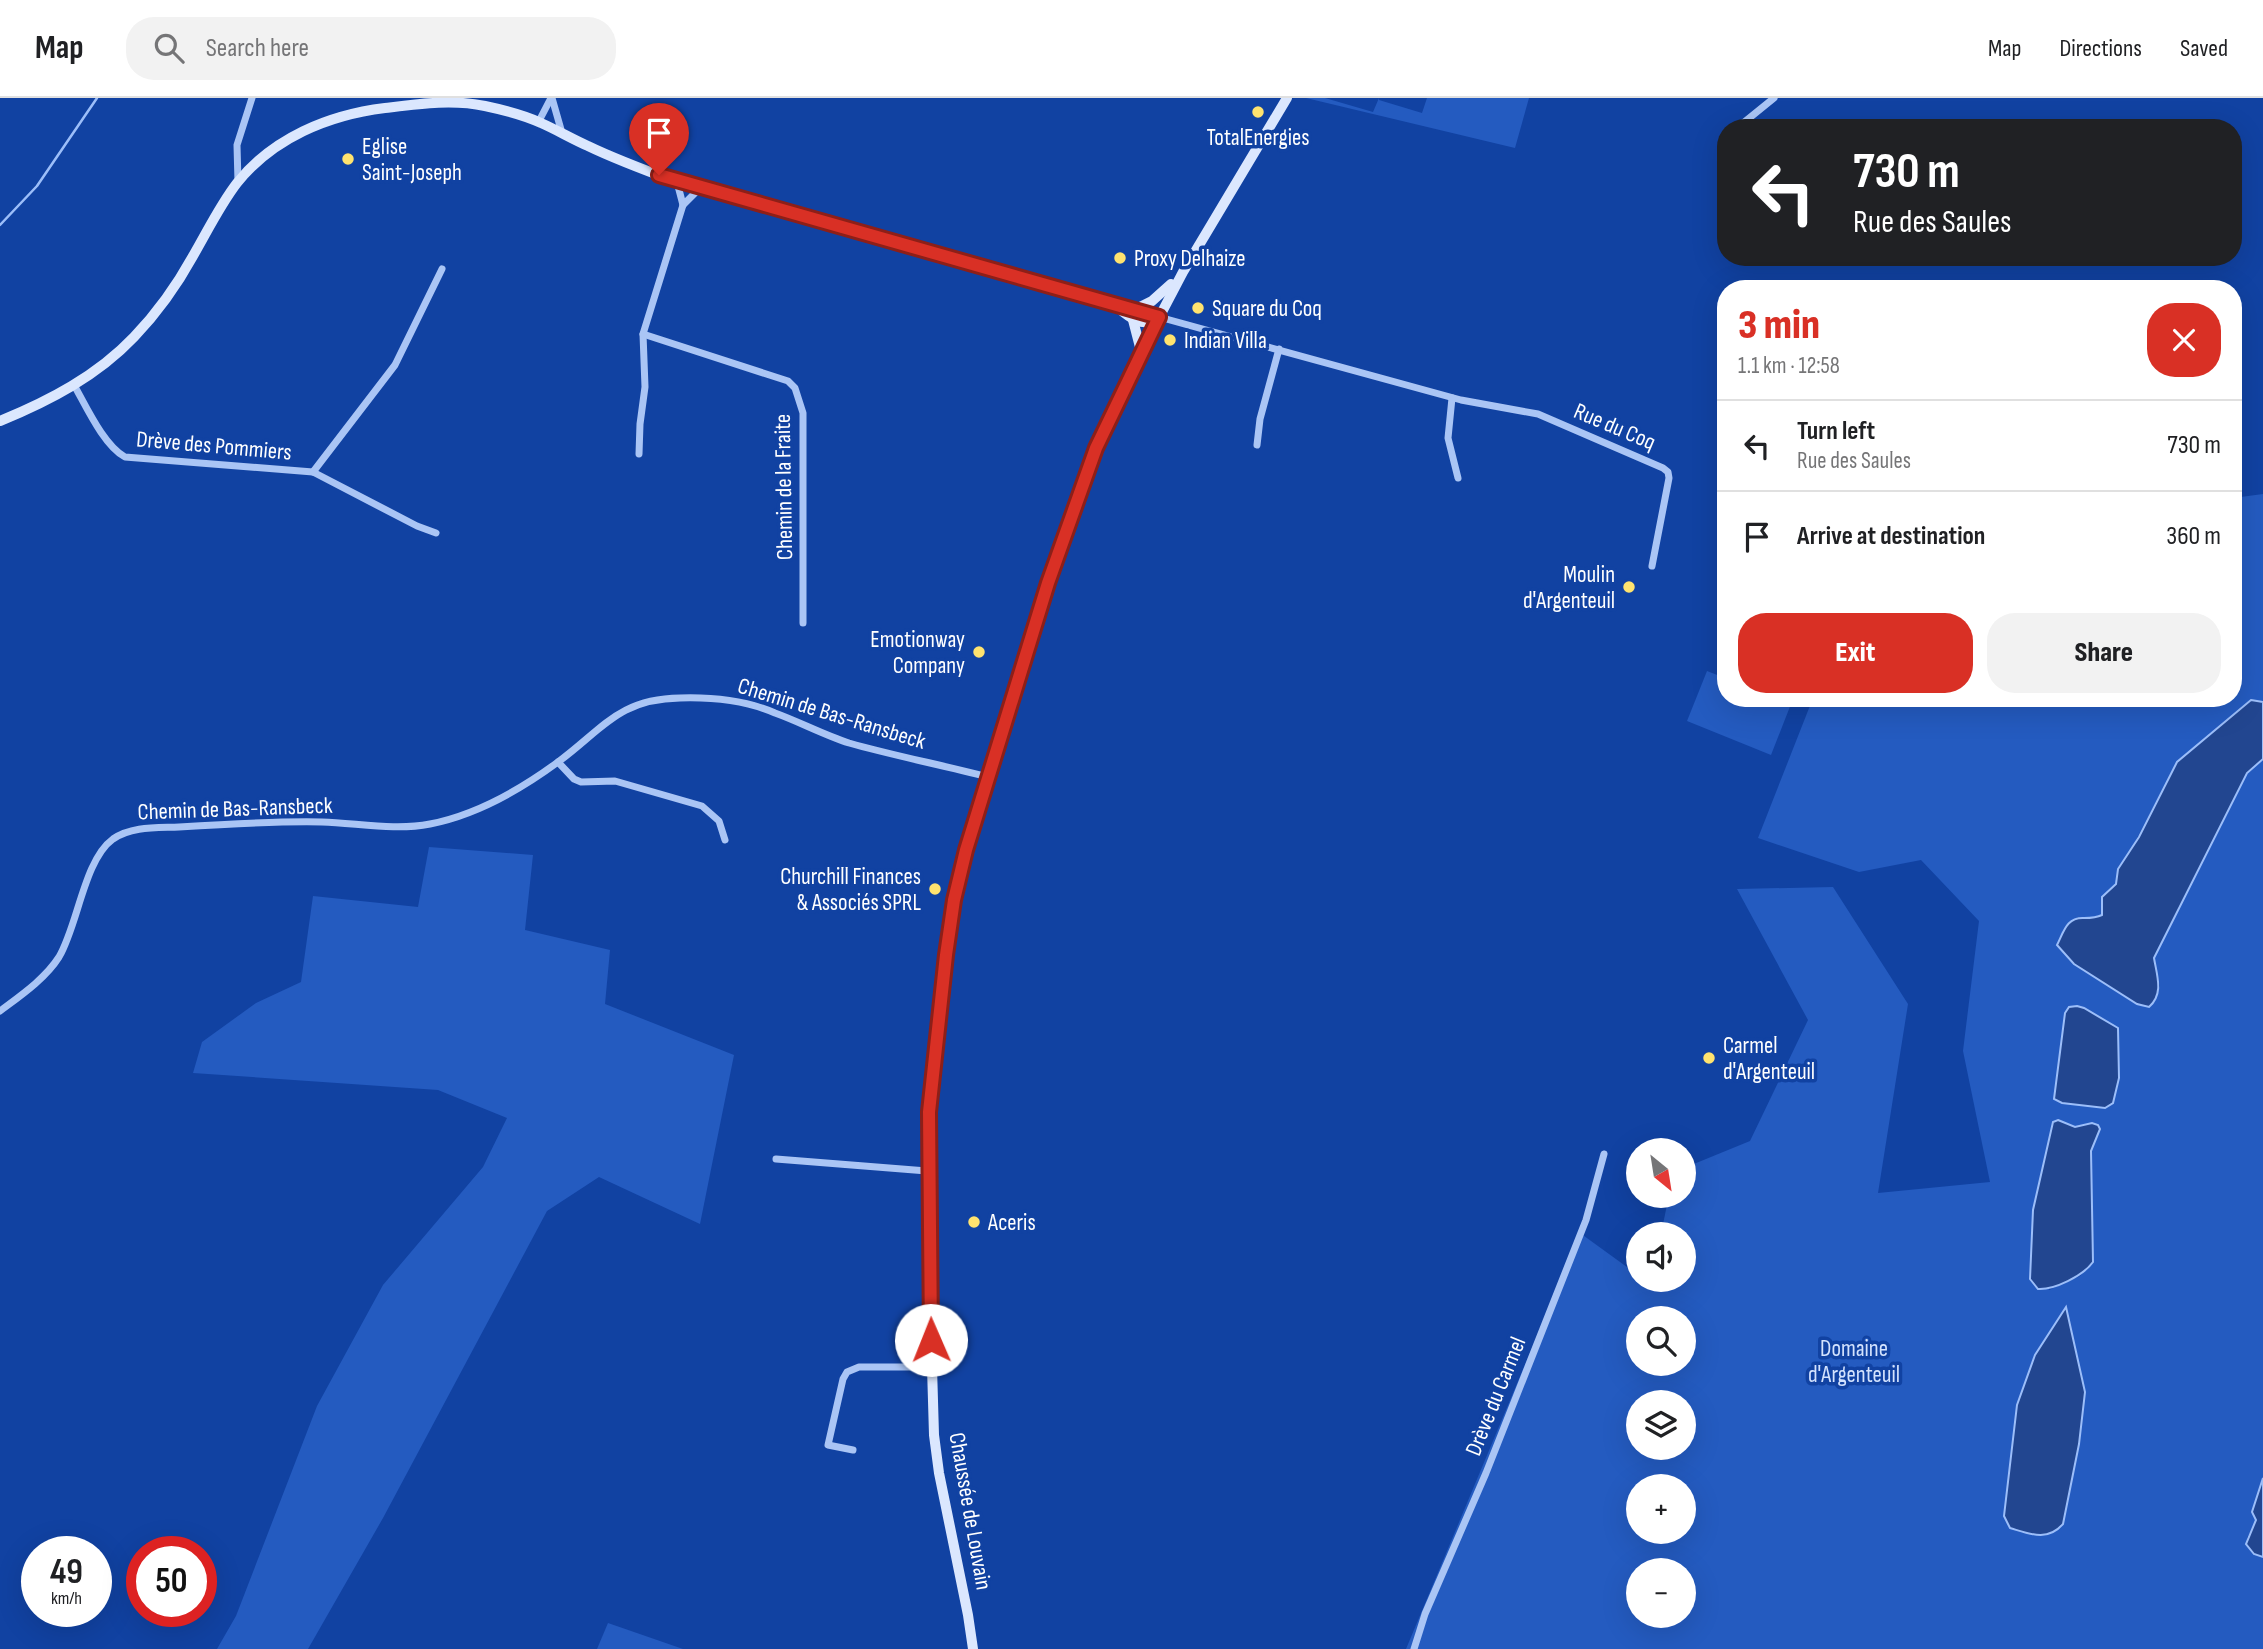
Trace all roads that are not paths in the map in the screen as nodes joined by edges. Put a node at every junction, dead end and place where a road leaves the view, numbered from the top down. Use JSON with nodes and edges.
{"nodes":[{"id":1,"x":252,"y":98,"type":"edge"},
{"id":2,"x":551,"y":98,"type":"edge"},
{"id":3,"x":1287,"y":98,"type":"edge"},
{"id":4,"x":1774,"y":98,"type":"edge"},
{"id":5,"x":1748,"y":119,"type":"edge"},
{"id":6,"x":538,"y":121,"type":"junction"},
{"id":7,"x":562,"y":134,"type":"junction"},
{"id":8,"x":677,"y":182,"type":"junction"},
{"id":9,"x":238,"y":183,"type":"junction"},
{"id":10,"x":700,"y":188,"type":"junction"},
{"id":11,"x":683,"y":205,"type":"junction"},
{"id":12,"x":443,"y":269,"type":"dead end"},
{"id":13,"x":1183,"y":272,"type":"junction"},
{"id":14,"x":1134,"y":314,"type":"junction"},
{"id":15,"x":1159,"y":317,"type":"junction"},
{"id":16,"x":643,"y":334,"type":"junction"},
{"id":17,"x":1279,"y":349,"type":"junction"},
{"id":18,"x":1141,"y":352,"type":"junction"},
{"id":19,"x":74,"y":385,"type":"junction"},
{"id":20,"x":1452,"y":398,"type":"junction"},
{"id":21,"x":0,"y":421,"type":"edge"},
{"id":22,"x":1257,"y":445,"type":"dead end"},
{"id":23,"x":639,"y":454,"type":"dead end"},
{"id":24,"x":313,"y":472,"type":"junction"},
{"id":25,"x":1458,"y":478,"type":"dead end"},
{"id":26,"x":436,"y":533,"type":"dead end"},
{"id":27,"x":1652,"y":566,"type":"dead end"},
{"id":28,"x":803,"y":623,"type":"dead end"},
{"id":29,"x":558,"y":762,"type":"junction"},
{"id":30,"x":988,"y":777,"type":"junction"},
{"id":31,"x":725,"y":840,"type":"dead end"},
{"id":32,"x":0,"y":1011,"type":"edge"},
{"id":33,"x":1604,"y":1154,"type":"dead end"},
{"id":34,"x":776,"y":1158,"type":"dead end"},
{"id":35,"x":928,"y":1171,"type":"junction"},
{"id":36,"x":932,"y":1367,"type":"junction"},
{"id":37,"x":853,"y":1450,"type":"dead end"},
{"id":38,"x":973,"y":1649,"type":"edge"},
{"id":39,"x":1413,"y":1649,"type":"edge"}],
"edges":[{"from":1,"to":9,"type":"street"},
{"from":2,"to":6,"type":"street"},
{"from":2,"to":7,"type":"street"},
{"from":3,"to":13,"type":"main road","name":"Chaussée de Louvain"},
{"from":4,"to":5,"type":"street"},
{"from":6,"to":7,"type":"main road"},
{"from":6,"to":9,"type":"main road"},
{"from":7,"to":8,"type":"main road"},
{"from":8,"to":10,"type":"main road"},
{"from":8,"to":11,"type":"street"},
{"from":9,"to":19,"type":"main road"},
{"from":10,"to":11,"type":"street"},
{"from":10,"to":14,"type":"main road"},
{"from":11,"to":16,"type":"street"},
{"from":12,"to":24,"type":"street","name":"Drève des Pommiers"},
{"from":13,"to":14,"type":"main road"},
{"from":13,"to":15,"type":"main road","name":"Chaussée de Louvain"},
{"from":14,"to":15,"type":"main road"},
{"from":14,"to":18,"type":"main road"},
{"from":15,"to":17,"type":"street","name":"Rue du Coq"},
{"from":15,"to":18,"type":"main road","name":"Chaussée de Louvain"},
{"from":16,"to":23,"type":"street"},
{"from":16,"to":28,"type":"street","name":"Chemin de la Fraite"},
{"from":17,"to":20,"type":"street","name":"Rue du Coq"},
{"from":17,"to":22,"type":"street"},
{"from":18,"to":30,"type":"main road","name":"Chaussée de Louvain"},
{"from":19,"to":21,"type":"main road"},
{"from":19,"to":24,"type":"street","name":"Drève des Pommiers"},
{"from":20,"to":25,"type":"street"},
{"from":20,"to":27,"type":"street","name":"Rue du Coq"},
{"from":24,"to":26,"type":"street"},
{"from":29,"to":30,"type":"street","name":"Chemin de Bas-Ransbeck"},
{"from":29,"to":31,"type":"street"},
{"from":29,"to":32,"type":"street","name":"Chemin de Bas-Ransbeck"},
{"from":30,"to":35,"type":"main road","name":"Chaussée de Louvain"},
{"from":33,"to":39,"type":"street","name":"Drève du Carmel"},
{"from":34,"to":35,"type":"street"},
{"from":35,"to":36,"type":"main road","name":"Chaussée de Louvain"},
{"from":36,"to":37,"type":"street"},
{"from":36,"to":38,"type":"main road","name":"Chaussée de Louvain"}]}
